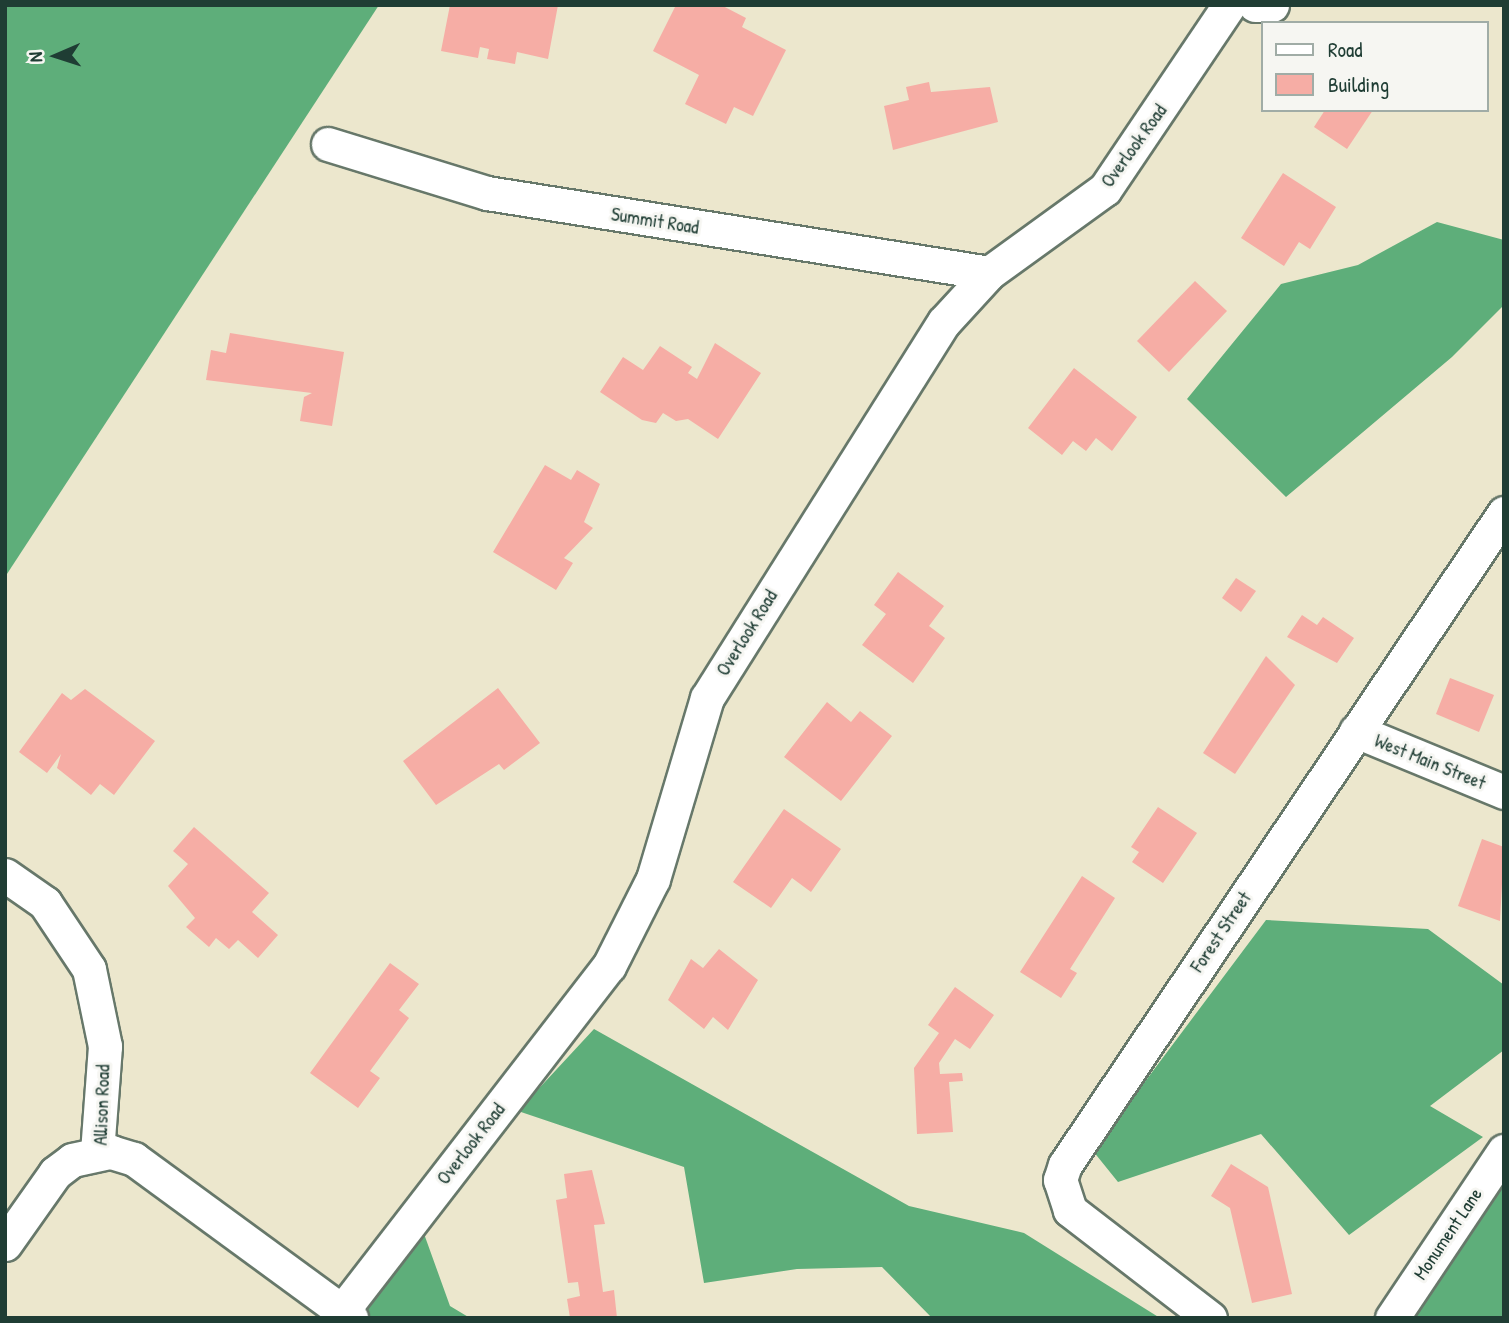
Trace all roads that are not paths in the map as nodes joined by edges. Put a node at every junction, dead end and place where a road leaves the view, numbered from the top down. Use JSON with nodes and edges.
{"nodes":[{"id":1,"x":1229,"y":5,"type":"edge"},
{"id":2,"x":1255,"y":5,"type":"edge"},
{"id":3,"x":1272,"y":5,"type":"edge"},
{"id":4,"x":328,"y":144,"type":"dead end"},
{"id":5,"x":989,"y":273,"type":"junction"},
{"id":6,"x":1504,"y":513,"type":"edge"},
{"id":7,"x":1356,"y":732,"type":"junction"},
{"id":8,"x":1504,"y":792,"type":"edge"},
{"id":9,"x":5,"y":875,"type":"edge"},
{"id":10,"x":1504,"y":1151,"type":"edge"},
{"id":11,"x":97,"y":1153,"type":"junction"},
{"id":12,"x":5,"y":1244,"type":"edge"},
{"id":13,"x":346,"y":1314,"type":"edge"},
{"id":14,"x":1210,"y":1318,"type":"edge"},
{"id":15,"x":1392,"y":1318,"type":"edge"}],
"edges":[{"from":1,"to":5,"type":"street","name":"Overlook Road"},
{"from":2,"to":3,"type":"street"},
{"from":4,"to":5,"type":"street","name":"Summit Road"},
{"from":5,"to":13,"type":"street","name":"Overlook Road"},
{"from":6,"to":7,"type":"street","name":"Forest Street"},
{"from":7,"to":8,"type":"street","name":"West Main Street"},
{"from":7,"to":14,"type":"street","name":"Forest Street"},
{"from":9,"to":11,"type":"street","name":"Allison Road"},
{"from":10,"to":15,"type":"street","name":"Monument Lane"},
{"from":11,"to":12,"type":"street"},
{"from":11,"to":13,"type":"street","name":"Allison Road"}]}
